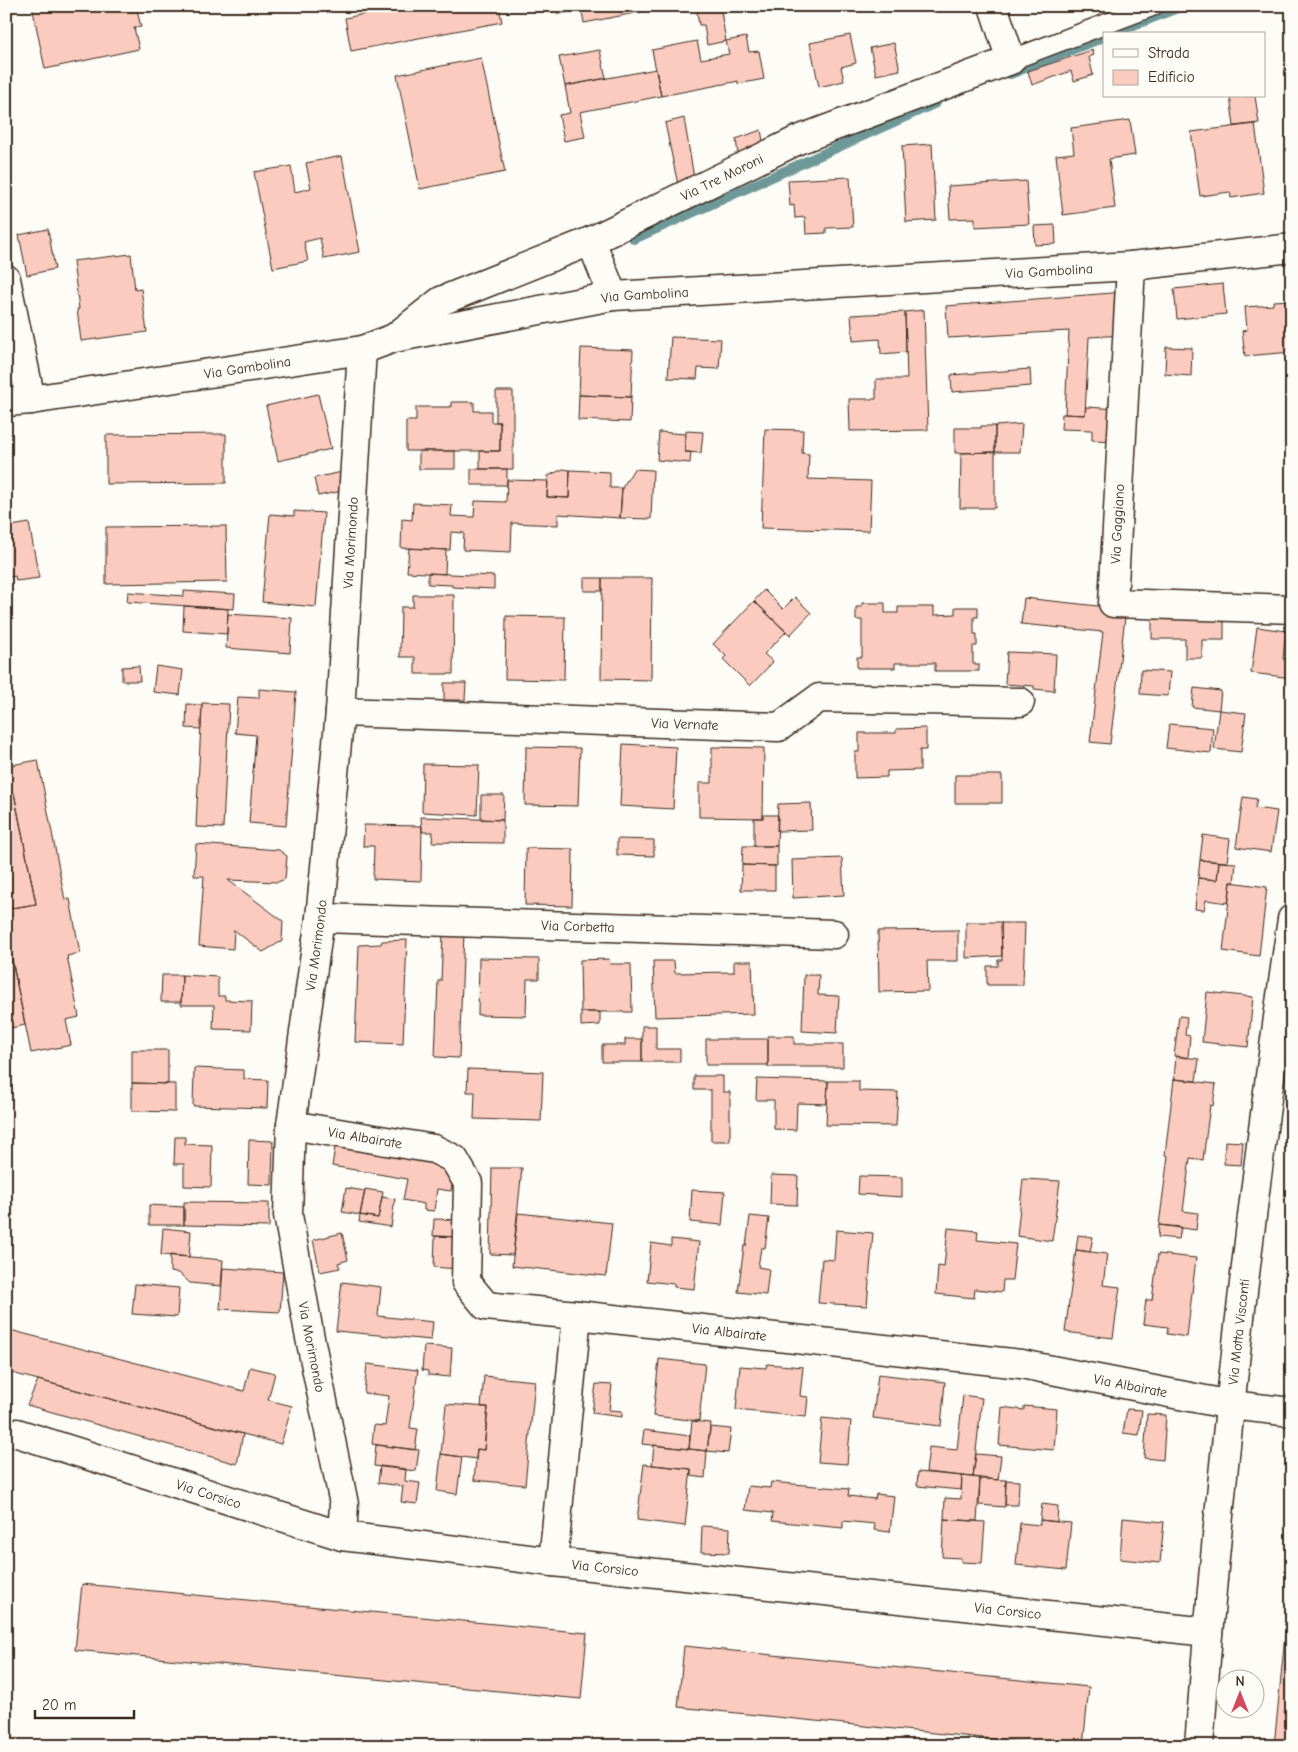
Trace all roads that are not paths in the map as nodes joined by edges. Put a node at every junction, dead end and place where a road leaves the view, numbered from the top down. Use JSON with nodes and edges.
{"nodes":[{"id":1,"x":994,"y":6,"type":"edge"},
{"id":2,"x":1153,"y":6,"type":"edge"},
{"id":3,"x":1011,"y":60,"type":"junction"},
{"id":4,"x":591,"y":240,"type":"junction"},
{"id":5,"x":1292,"y":248,"type":"edge"},
{"id":6,"x":1131,"y":266,"type":"junction"},
{"id":7,"x":6,"y":279,"type":"edge"},
{"id":8,"x":613,"y":296,"type":"junction"},
{"id":9,"x":394,"y":338,"type":"junction"},
{"id":10,"x":362,"y":350,"type":"junction"},
{"id":11,"x":19,"y":401,"type":"edge"},
{"id":12,"x":1292,"y":610,"type":"edge"},
{"id":13,"x":1020,"y":702,"type":"dead end"},
{"id":14,"x":340,"y":712,"type":"junction"},
{"id":15,"x":320,"y":918,"type":"junction"},
{"id":16,"x":1292,"y":919,"type":"edge"},
{"id":17,"x":834,"y":934,"type":"dead end"},
{"id":18,"x":1283,"y":1046,"type":"edge"},
{"id":19,"x":291,"y":1125,"type":"junction"},
{"id":20,"x":577,"y":1315,"type":"junction"},
{"id":21,"x":1231,"y":1405,"type":"junction"},
{"id":22,"x":1292,"y":1412,"type":"edge"},
{"id":23,"x":17,"y":1433,"type":"dead end"},
{"id":24,"x":342,"y":1536,"type":"junction"},
{"id":25,"x":553,"y":1562,"type":"junction"},
{"id":26,"x":1208,"y":1632,"type":"junction"},
{"id":27,"x":1199,"y":1746,"type":"edge"}],
"edges":[{"from":1,"to":3,"type":"street"},
{"from":2,"to":3,"type":"lane"},
{"from":3,"to":4,"type":"street","name":"Via Tre Moroni"},
{"from":4,"to":8,"type":"street"},
{"from":4,"to":9,"type":"street","name":"Via Tre Moroni"},
{"from":5,"to":6,"type":"street","name":"Via Gambolina"},
{"from":6,"to":8,"type":"street","name":"Via Gambolina"},
{"from":6,"to":12,"type":"street","name":"Via Gaggiano"},
{"from":7,"to":11,"type":"street"},
{"from":8,"to":9,"type":"street","name":"Via Gambolina"},
{"from":9,"to":10,"type":"street","name":"Via Gambolina"},
{"from":10,"to":11,"type":"street","name":"Via Gambolina"},
{"from":10,"to":14,"type":"street","name":"Via Morimondo"},
{"from":13,"to":14,"type":"street","name":"Via Vernate"},
{"from":14,"to":15,"type":"street","name":"Via Morimondo"},
{"from":15,"to":17,"type":"street","name":"Via Corbetta"},
{"from":15,"to":19,"type":"street","name":"Via Morimondo"},
{"from":16,"to":18,"type":"street","name":"Via Motta Visconti"},
{"from":18,"to":21,"type":"street","name":"Via Motta Visconti"},
{"from":19,"to":20,"type":"street","name":"Via Albairate"},
{"from":19,"to":24,"type":"street","name":"Via Morimondo"},
{"from":20,"to":21,"type":"street","name":"Via Albairate"},
{"from":20,"to":25,"type":"street"},
{"from":21,"to":22,"type":"street","name":"Via Albairate"},
{"from":21,"to":26,"type":"street","name":"Via Motta Visconti"},
{"from":23,"to":24,"type":"street","name":"Via Corsico"},
{"from":24,"to":25,"type":"street","name":"Via Corsico"},
{"from":25,"to":26,"type":"street","name":"Via Corsico"},
{"from":26,"to":27,"type":"street","name":"Via Motta Visconti"}]}
